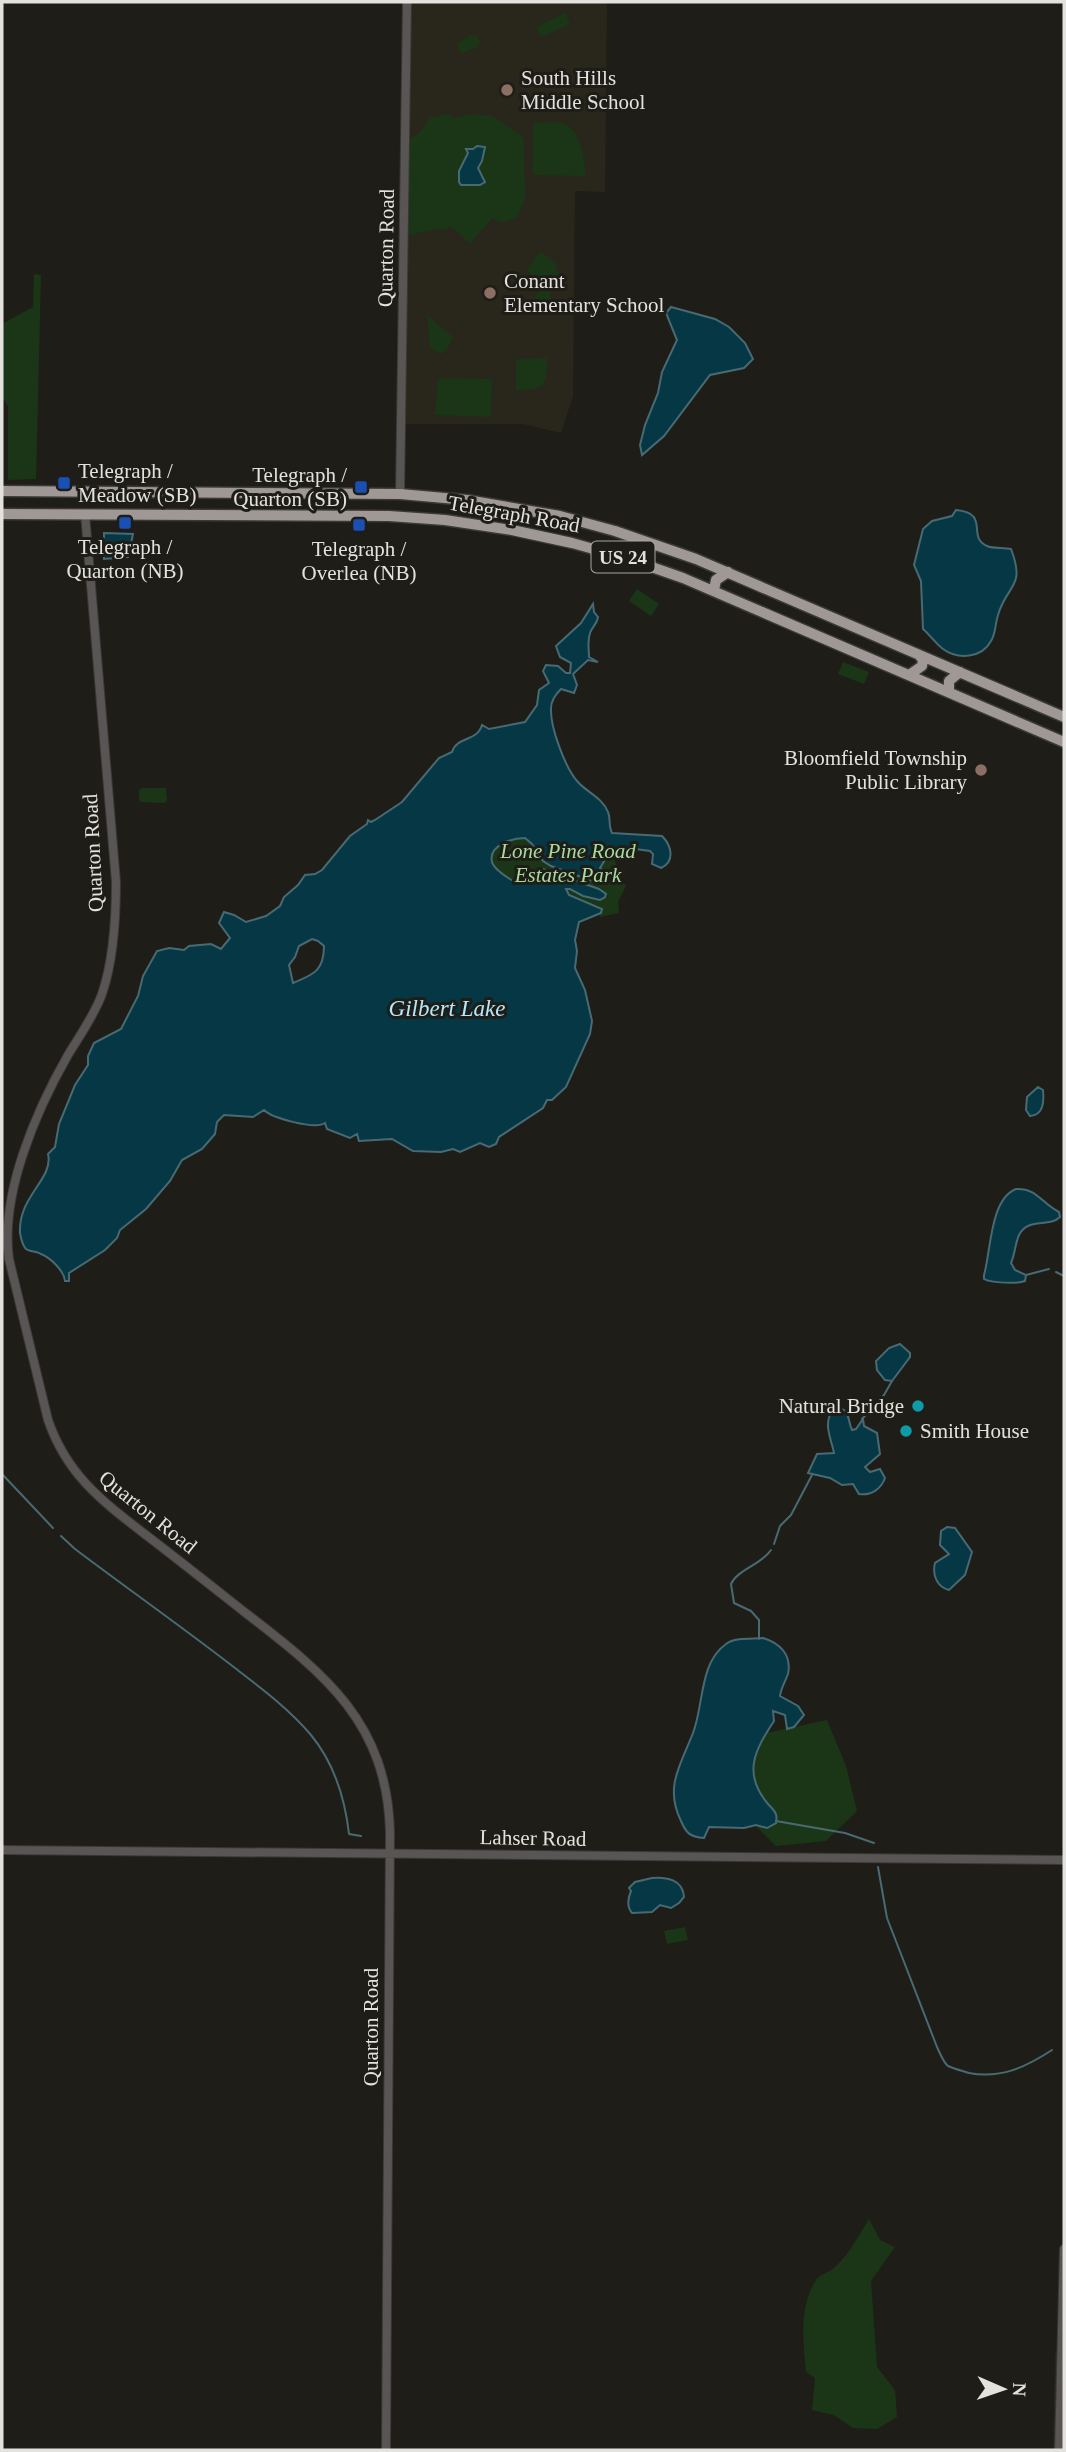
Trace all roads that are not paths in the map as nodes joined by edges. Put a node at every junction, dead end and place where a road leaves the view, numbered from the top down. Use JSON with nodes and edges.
{"nodes":[{"id":1,"x":407,"y":2,"type":"edge"},
{"id":2,"x":2,"y":491,"type":"edge"},
{"id":3,"x":94,"y":492,"type":"junction"},
{"id":4,"x":202,"y":492,"type":"junction"},
{"id":5,"x":242,"y":493,"type":"junction"},
{"id":6,"x":400,"y":494,"type":"junction"},
{"id":7,"x":2,"y":514,"type":"edge"},
{"id":8,"x":85,"y":514,"type":"junction"},
{"id":9,"x":197,"y":515,"type":"junction"},
{"id":10,"x":234,"y":515,"type":"junction"},
{"id":11,"x":389,"y":516,"type":"junction"},
{"id":12,"x":728,"y":572,"type":"junction"},
{"id":13,"x":714,"y":590,"type":"junction"},
{"id":14,"x":919,"y":654,"type":"junction"},
{"id":15,"x":960,"y":672,"type":"junction"},
{"id":16,"x":909,"y":675,"type":"junction"},
{"id":17,"x":949,"y":692,"type":"junction"},
{"id":18,"x":1064,"y":717,"type":"edge"},
{"id":19,"x":1064,"y":742,"type":"edge"},
{"id":20,"x":2,"y":1850,"type":"edge"},
{"id":21,"x":390,"y":1854,"type":"junction"},
{"id":22,"x":1064,"y":1860,"type":"edge"},
{"id":23,"x":1064,"y":2249,"type":"edge"},
{"id":24,"x":386,"y":2450,"type":"edge"},
{"id":25,"x":1059,"y":2450,"type":"edge"}],
"edges":[{"from":1,"to":6,"type":"street","name":"Quarton Road"},
{"from":2,"to":3,"type":"highway","name":"Telegraph Road","number":"US 24"},
{"from":3,"to":4,"type":"highway","name":"Telegraph Road","number":"US 24"},
{"from":3,"to":8,"type":"highway"},
{"from":4,"to":5,"type":"highway","name":"Telegraph Road","number":"US 24"},
{"from":4,"to":9,"type":"highway"},
{"from":5,"to":6,"type":"highway","name":"Telegraph Road","number":"US 24"},
{"from":5,"to":10,"type":"highway"},
{"from":6,"to":11,"type":"highway"},
{"from":6,"to":12,"type":"highway","name":"Telegraph Road","number":"US 24"},
{"from":7,"to":8,"type":"highway","name":"Telegraph Road","number":"US 24"},
{"from":8,"to":9,"type":"highway","name":"Telegraph Road","number":"US 24"},
{"from":8,"to":21,"type":"street","name":"Quarton Road"},
{"from":9,"to":10,"type":"highway","name":"Telegraph Road","number":"US 24"},
{"from":10,"to":11,"type":"highway","name":"Telegraph Road","number":"US 24"},
{"from":11,"to":13,"type":"highway","name":"Telegraph Road","number":"US 24"},
{"from":12,"to":13,"type":"highway"},
{"from":12,"to":14,"type":"highway","name":"Telegraph Road","number":"US 24"},
{"from":13,"to":16,"type":"highway","name":"Telegraph Road","number":"US 24"},
{"from":14,"to":15,"type":"highway","name":"Telegraph Road","number":"US 24"},
{"from":14,"to":16,"type":"highway"},
{"from":15,"to":17,"type":"highway"},
{"from":15,"to":18,"type":"highway","name":"Telegraph Road","number":"US 24"},
{"from":16,"to":17,"type":"highway","name":"Telegraph Road","number":"US 24"},
{"from":17,"to":19,"type":"highway","name":"Telegraph Road","number":"US 24"},
{"from":20,"to":21,"type":"street","name":"Lahser Road"},
{"from":21,"to":22,"type":"street","name":"Lahser Road"},
{"from":21,"to":24,"type":"street","name":"Quarton Road"},
{"from":23,"to":25,"type":"street"}]}
